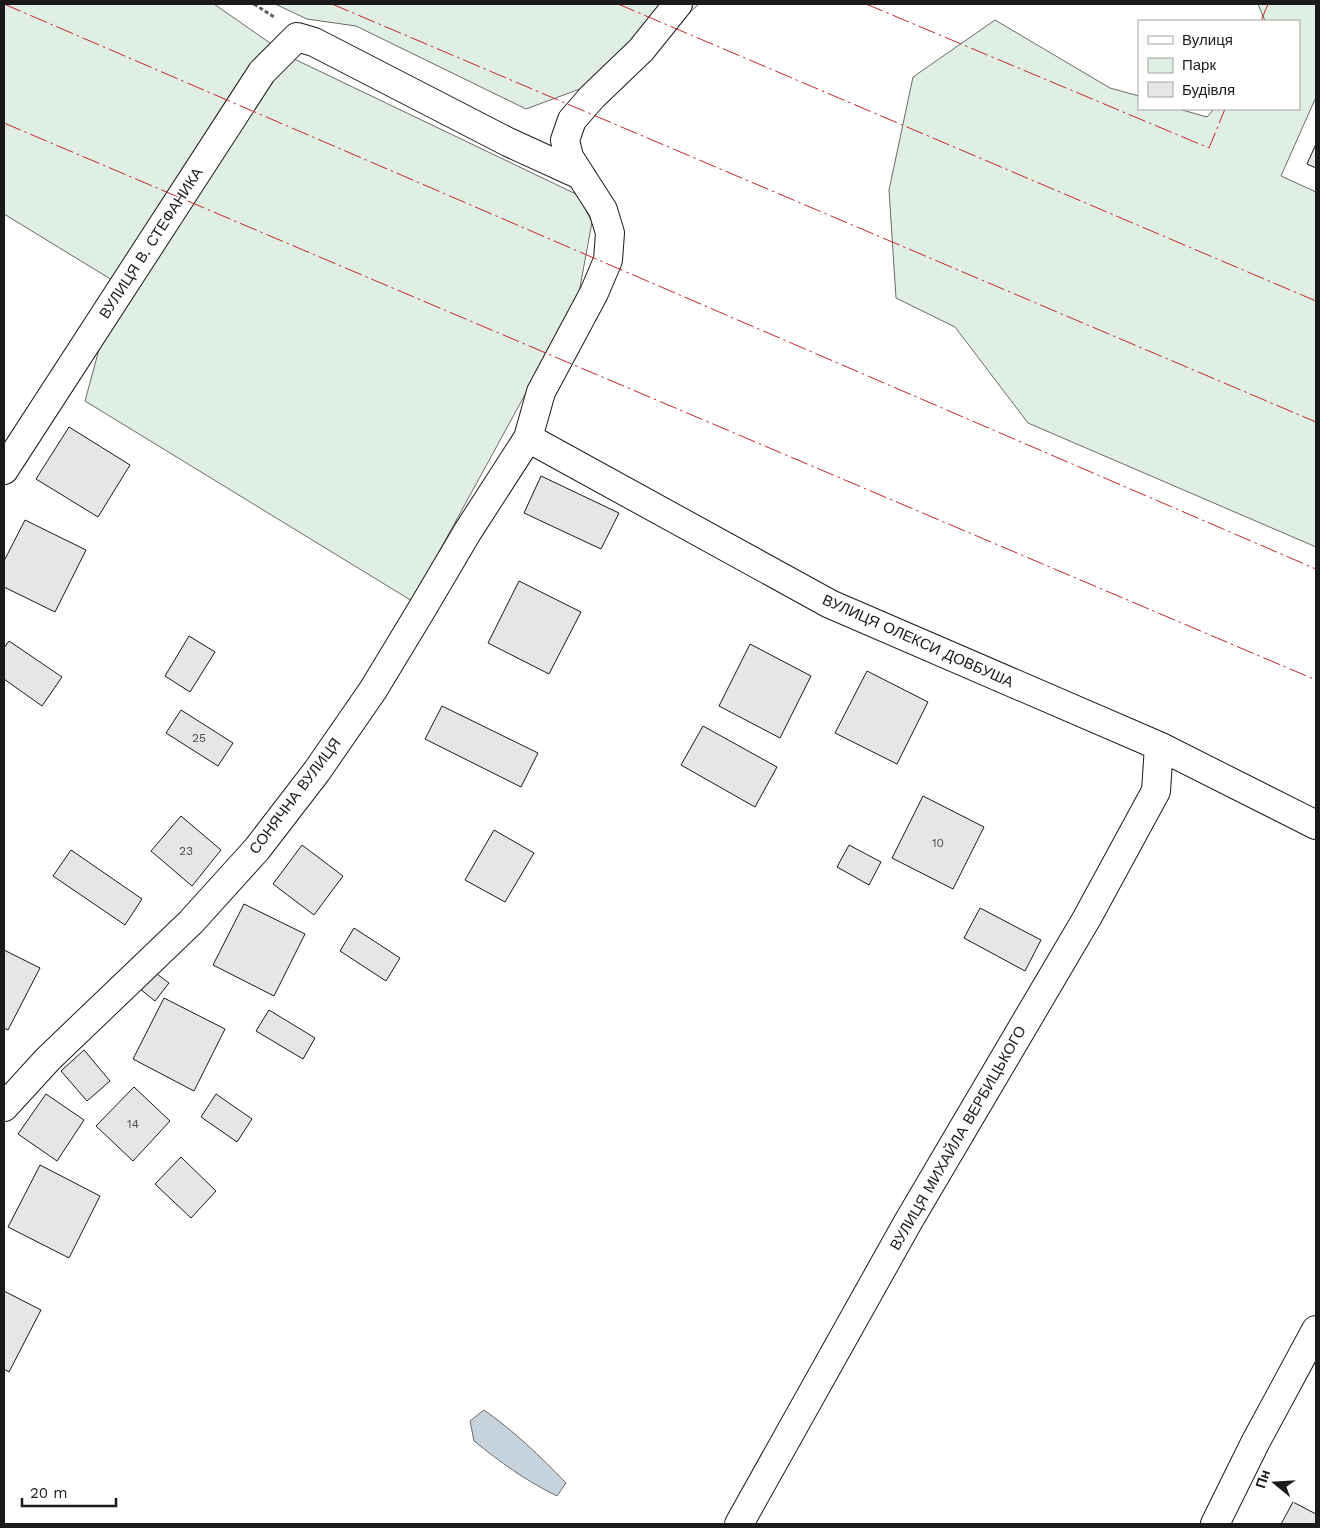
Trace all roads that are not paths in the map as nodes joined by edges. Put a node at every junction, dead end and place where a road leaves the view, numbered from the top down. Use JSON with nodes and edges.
{"nodes":[{"id":1,"x":678,"y":4,"type":"edge"},
{"id":2,"x":578,"y":174,"type":"junction"},
{"id":3,"x":528,"y":438,"type":"junction"},
{"id":4,"x":4,"y":470,"type":"edge"},
{"id":5,"x":1159,"y":746,"type":"junction"},
{"id":6,"x":1316,"y":825,"type":"edge"},
{"id":7,"x":4,"y":1107,"type":"edge"},
{"id":8,"x":1316,"y":1330,"type":"edge"},
{"id":9,"x":739,"y":1524,"type":"edge"},
{"id":10,"x":1215,"y":1524,"type":"edge"}],
"edges":[{"from":1,"to":2,"type":"street","name":"СОНЯЧНА ВУЛИЦЯ"},
{"from":2,"to":3,"type":"street","name":"СОНЯЧНА ВУЛИЦЯ"},
{"from":2,"to":4,"type":"street","name":"ВУЛИЦЯ В. СТЕФАНИКА"},
{"from":3,"to":5,"type":"street","name":"ВУЛИЦЯ ОЛЕКСИ ДОВБУША"},
{"from":3,"to":7,"type":"street","name":"СОНЯЧНА ВУЛИЦЯ"},
{"from":5,"to":6,"type":"street","name":"ВУЛИЦЯ ОЛЕКСИ ДОВБУША"},
{"from":5,"to":9,"type":"street","name":"ВУЛИЦЯ МИХАЙЛА ВЕРБИЦЬКОГО"},
{"from":8,"to":10,"type":"street"}]}
